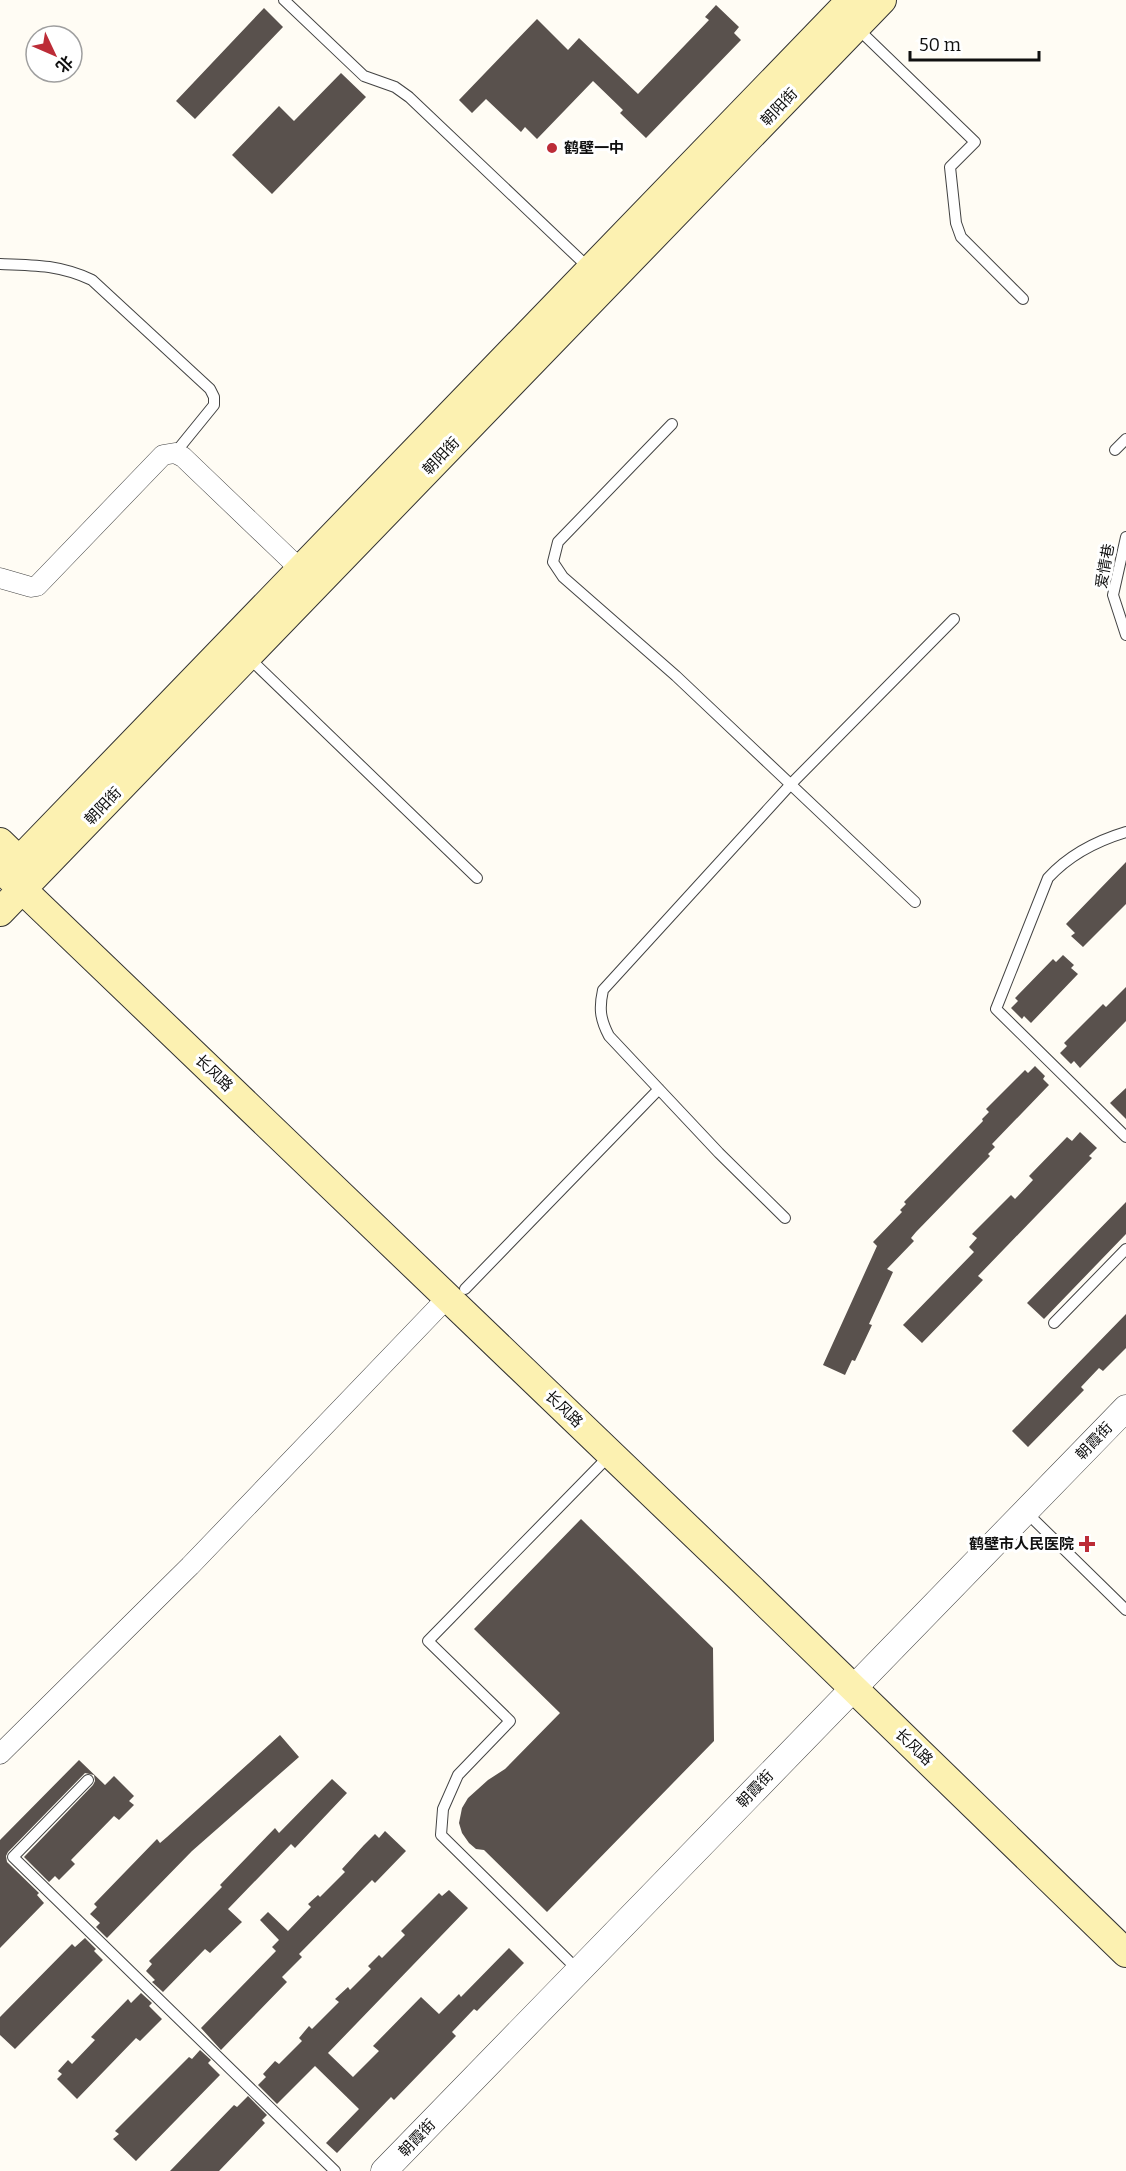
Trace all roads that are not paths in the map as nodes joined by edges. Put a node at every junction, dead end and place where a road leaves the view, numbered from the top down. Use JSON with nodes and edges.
{"nodes":[{"id":1,"x":284,"y":0,"type":"edge"},
{"id":2,"x":882,"y":0,"type":"edge"},
{"id":3,"x":854,"y":13,"type":"edge"},
{"id":4,"x":0,"y":264,"type":"edge"},
{"id":5,"x":591,"y":269,"type":"junction"},
{"id":6,"x":1023,"y":299,"type":"dead end"},
{"id":7,"x":672,"y":424,"type":"dead end"},
{"id":8,"x":1126,"y":439,"type":"edge"},
{"id":9,"x":1115,"y":450,"type":"dead end"},
{"id":10,"x":175,"y":453,"type":"junction"},
{"id":11,"x":1126,"y":537,"type":"edge"},
{"id":12,"x":300,"y":569,"type":"junction"},
{"id":13,"x":0,"y":578,"type":"edge"},
{"id":14,"x":954,"y":619,"type":"dead end"},
{"id":15,"x":1126,"y":635,"type":"edge"},
{"id":16,"x":248,"y":656,"type":"junction"},
{"id":17,"x":791,"y":784,"type":"junction"},
{"id":18,"x":1126,"y":832,"type":"edge"},
{"id":19,"x":12,"y":870,"type":"edge"},
{"id":20,"x":477,"y":878,"type":"dead end"},
{"id":21,"x":915,"y":902,"type":"dead end"},
{"id":22,"x":0,"y":912,"type":"edge"},
{"id":23,"x":659,"y":1089,"type":"junction"},
{"id":24,"x":1126,"y":1137,"type":"edge"},
{"id":25,"x":785,"y":1218,"type":"dead end"},
{"id":26,"x":1126,"y":1249,"type":"edge"},
{"id":27,"x":456,"y":1293,"type":"junction"},
{"id":28,"x":1054,"y":1323,"type":"dead end"},
{"id":29,"x":1126,"y":1408,"type":"edge"},
{"id":30,"x":611,"y":1454,"type":"junction"},
{"id":31,"x":1025,"y":1511,"type":"junction"},
{"id":32,"x":1126,"y":1610,"type":"edge"},
{"id":33,"x":860,"y":1682,"type":"junction"},
{"id":34,"x":0,"y":1754,"type":"edge"},
{"id":35,"x":88,"y":1780,"type":"dead end"},
{"id":36,"x":1126,"y":1928,"type":"edge"},
{"id":37,"x":1126,"y":1953,"type":"edge"},
{"id":38,"x":579,"y":1970,"type":"junction"},
{"id":39,"x":335,"y":2171,"type":"edge"},
{"id":40,"x":384,"y":2171,"type":"edge"}],
"edges":[{"from":1,"to":5,"type":"lane"},
{"from":2,"to":3,"type":"main road","name":"朝阳街"},
{"from":3,"to":5,"type":"main road","name":"朝阳街"},
{"from":3,"to":6,"type":"lane"},
{"from":3,"to":16,"type":"main road","name":"朝阳街"},
{"from":4,"to":10,"type":"lane"},
{"from":5,"to":12,"type":"main road","name":"朝阳街"},
{"from":7,"to":17,"type":"lane"},
{"from":8,"to":9,"type":"lane"},
{"from":10,"to":12,"type":"street"},
{"from":10,"to":13,"type":"street"},
{"from":11,"to":15,"type":"lane","name":"爱情巷"},
{"from":12,"to":19,"type":"main road","name":"朝阳街"},
{"from":14,"to":17,"type":"lane"},
{"from":16,"to":19,"type":"main road","name":"朝阳街"},
{"from":16,"to":20,"type":"lane"},
{"from":17,"to":21,"type":"lane"},
{"from":17,"to":23,"type":"lane"},
{"from":18,"to":24,"type":"lane"},
{"from":19,"to":22,"type":"main road","name":"朝阳街"},
{"from":19,"to":27,"type":"main road","name":"长风路"},
{"from":23,"to":25,"type":"lane"},
{"from":23,"to":27,"type":"lane"},
{"from":26,"to":28,"type":"lane"},
{"from":27,"to":30,"type":"main road","name":"长风路"},
{"from":27,"to":33,"type":"main road","name":"长风路"},
{"from":27,"to":34,"type":"street"},
{"from":29,"to":31,"type":"street","name":"朝霞街"},
{"from":30,"to":33,"type":"main road","name":"长风路"},
{"from":30,"to":38,"type":"lane"},
{"from":31,"to":32,"type":"lane"},
{"from":31,"to":33,"type":"street","name":"朝霞街"},
{"from":33,"to":36,"type":"main road","name":"长风路"},
{"from":33,"to":37,"type":"main road","name":"长风路"},
{"from":33,"to":38,"type":"street","name":"朝霞街"},
{"from":35,"to":39,"type":"lane"},
{"from":38,"to":40,"type":"street","name":"朝霞街"}]}
